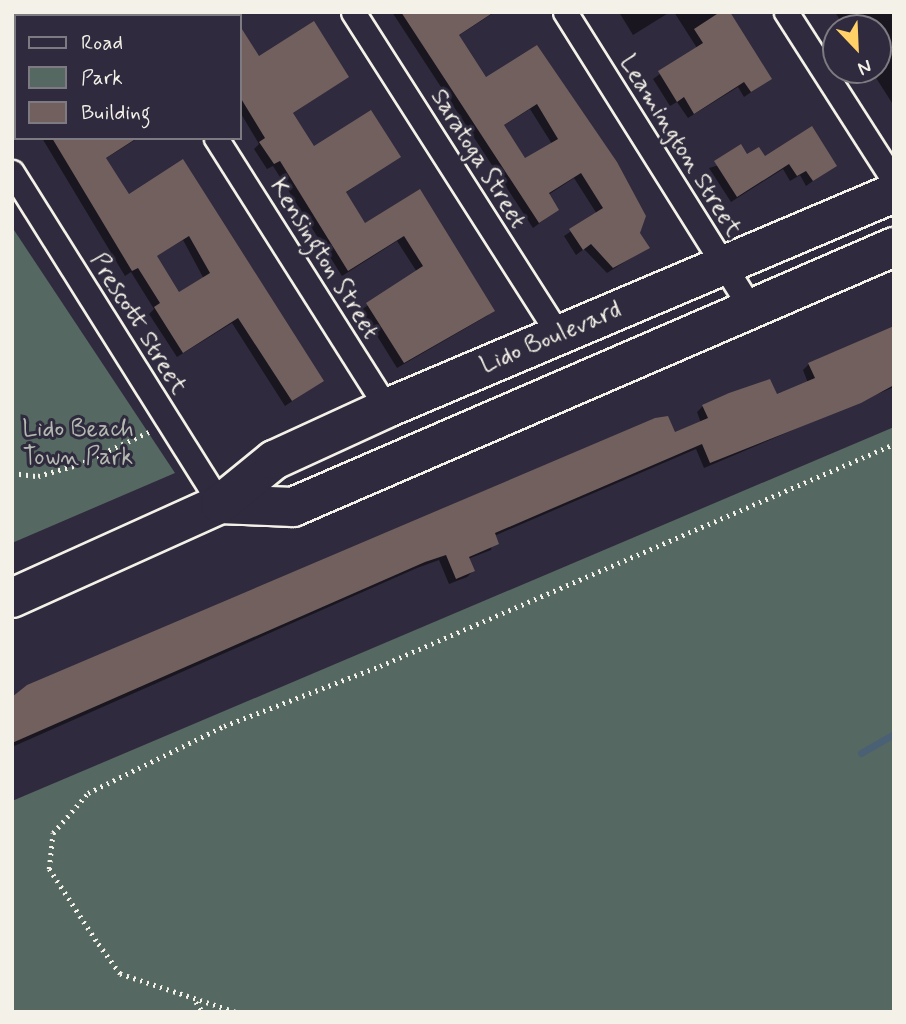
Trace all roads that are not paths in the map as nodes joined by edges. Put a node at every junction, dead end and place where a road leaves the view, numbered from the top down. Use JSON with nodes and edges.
{"nodes":[{"id":1,"x":353,"y":12,"type":"edge"},
{"id":2,"x":565,"y":12,"type":"edge"},
{"id":3,"x":786,"y":12,"type":"edge"},
{"id":4,"x":217,"y":140,"type":"edge"},
{"id":5,"x":12,"y":172,"type":"edge"},
{"id":6,"x":894,"y":181,"type":"edge"},
{"id":7,"x":894,"y":193,"type":"edge"},
{"id":8,"x":894,"y":247,"type":"edge"},
{"id":9,"x":723,"y":265,"type":"junction"},
{"id":10,"x":750,"y":307,"type":"junction"},
{"id":11,"x":558,"y":334,"type":"junction"},
{"id":12,"x":387,"y":408,"type":"junction"},
{"id":13,"x":220,"y":504,"type":"junction"},
{"id":14,"x":12,"y":598,"type":"edge"}],
"edges":[{"from":1,"to":11,"type":"street","name":"Saratoga Street"},
{"from":2,"to":9,"type":"street","name":"Leamington Street"},
{"from":3,"to":6,"type":"street"},
{"from":4,"to":12,"type":"street","name":"Kensington Street"},
{"from":5,"to":13,"type":"street","name":"Prescott Street"},
{"from":7,"to":9,"type":"highway","name":"Lido Boulevard"},
{"from":8,"to":10,"type":"highway","name":"Lido Boulevard"},
{"from":9,"to":10,"type":"street","name":"Leamington Street"},
{"from":9,"to":11,"type":"highway","name":"Lido Boulevard"},
{"from":10,"to":13,"type":"highway","name":"Lido Boulevard"},
{"from":11,"to":12,"type":"highway","name":"Lido Boulevard"},
{"from":12,"to":13,"type":"highway","name":"Lido Boulevard"},
{"from":13,"to":14,"type":"highway","name":"Lido Boulevard"}]}
